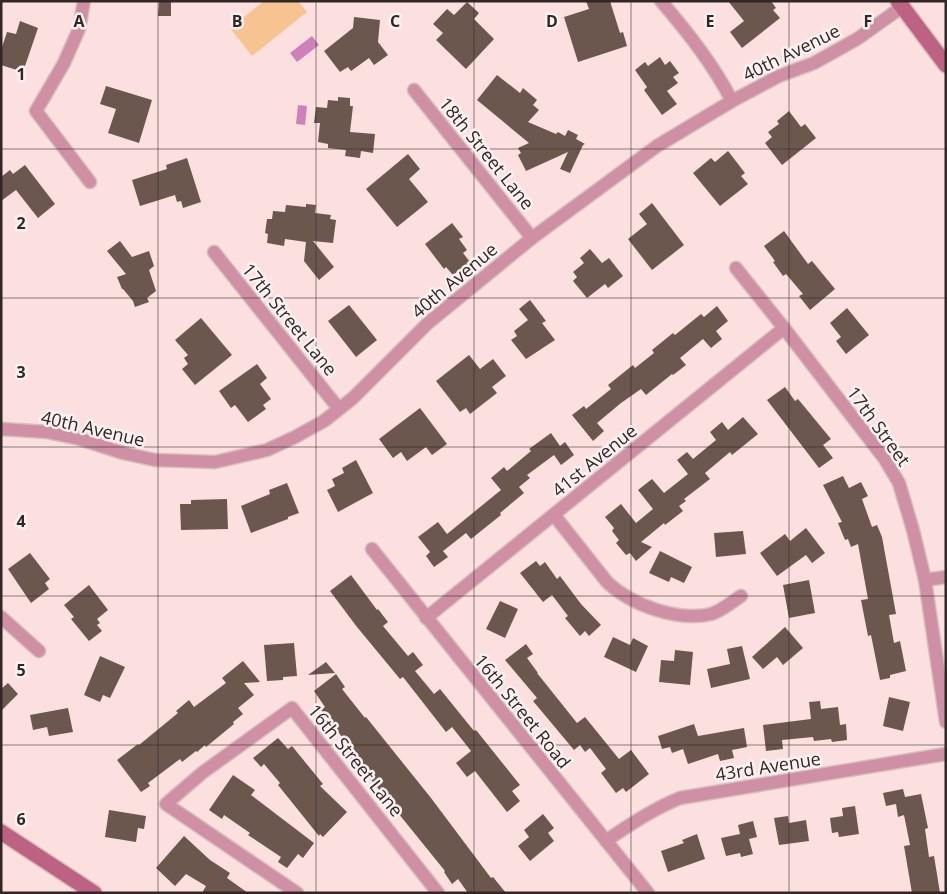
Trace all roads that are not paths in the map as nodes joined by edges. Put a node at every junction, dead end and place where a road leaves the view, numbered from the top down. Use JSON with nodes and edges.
{"nodes":[{"id":1,"x":84,"y":1,"type":"edge"},
{"id":2,"x":661,"y":1,"type":"edge"},
{"id":3,"x":900,"y":4,"type":"edge"},
{"id":4,"x":946,"y":65,"type":"edge"},
{"id":5,"x":414,"y":90,"type":"dead end"},
{"id":6,"x":732,"y":101,"type":"junction"},
{"id":7,"x":90,"y":182,"type":"dead end"},
{"id":8,"x":532,"y":238,"type":"junction"},
{"id":9,"x":214,"y":252,"type":"dead end"},
{"id":10,"x":736,"y":268,"type":"dead end"},
{"id":11,"x":784,"y":328,"type":"junction"},
{"id":12,"x":340,"y":409,"type":"junction"},
{"id":13,"x":1,"y":429,"type":"edge"},
{"id":14,"x":554,"y":515,"type":"junction"},
{"id":15,"x":372,"y":549,"type":"dead end"},
{"id":16,"x":946,"y":577,"type":"edge"},
{"id":17,"x":925,"y":580,"type":"junction"},
{"id":18,"x":741,"y":596,"type":"dead end"},
{"id":19,"x":1,"y":617,"type":"edge"},
{"id":20,"x":426,"y":618,"type":"junction"},
{"id":21,"x":39,"y":651,"type":"dead end"},
{"id":22,"x":946,"y":722,"type":"edge"},
{"id":23,"x":946,"y":754,"type":"edge"},
{"id":24,"x":1,"y":832,"type":"edge"},
{"id":25,"x":606,"y":841,"type":"junction"},
{"id":26,"x":296,"y":892,"type":"edge"},
{"id":27,"x":94,"y":893,"type":"edge"},
{"id":28,"x":438,"y":893,"type":"edge"},
{"id":29,"x":648,"y":893,"type":"edge"}],
"edges":[{"from":1,"to":7,"type":"street"},
{"from":2,"to":6,"type":"street"},
{"from":3,"to":4,"type":"main road"},
{"from":3,"to":6,"type":"street","name":"40th Avenue"},
{"from":5,"to":8,"type":"street","name":"18th Street Lane"},
{"from":6,"to":8,"type":"street","name":"40th Avenue"},
{"from":8,"to":12,"type":"street","name":"40th Avenue"},
{"from":9,"to":12,"type":"street","name":"17th Street Lane"},
{"from":10,"to":11,"type":"street","name":"17th Street"},
{"from":11,"to":14,"type":"street","name":"41st Avenue"},
{"from":11,"to":17,"type":"street","name":"17th Street"},
{"from":12,"to":13,"type":"street","name":"40th Avenue"},
{"from":14,"to":18,"type":"street"},
{"from":14,"to":20,"type":"street","name":"41st Avenue"},
{"from":15,"to":20,"type":"street","name":"16th Street Road"},
{"from":16,"to":17,"type":"street"},
{"from":17,"to":22,"type":"street","name":"17th Street"},
{"from":19,"to":21,"type":"street"},
{"from":20,"to":25,"type":"street","name":"16th Street Road"},
{"from":23,"to":25,"type":"street","name":"43rd Avenue"},
{"from":24,"to":27,"type":"main road"},
{"from":25,"to":29,"type":"street","name":"16th Street Road"},
{"from":26,"to":28,"type":"street","name":"16th Street Lane"}]}
